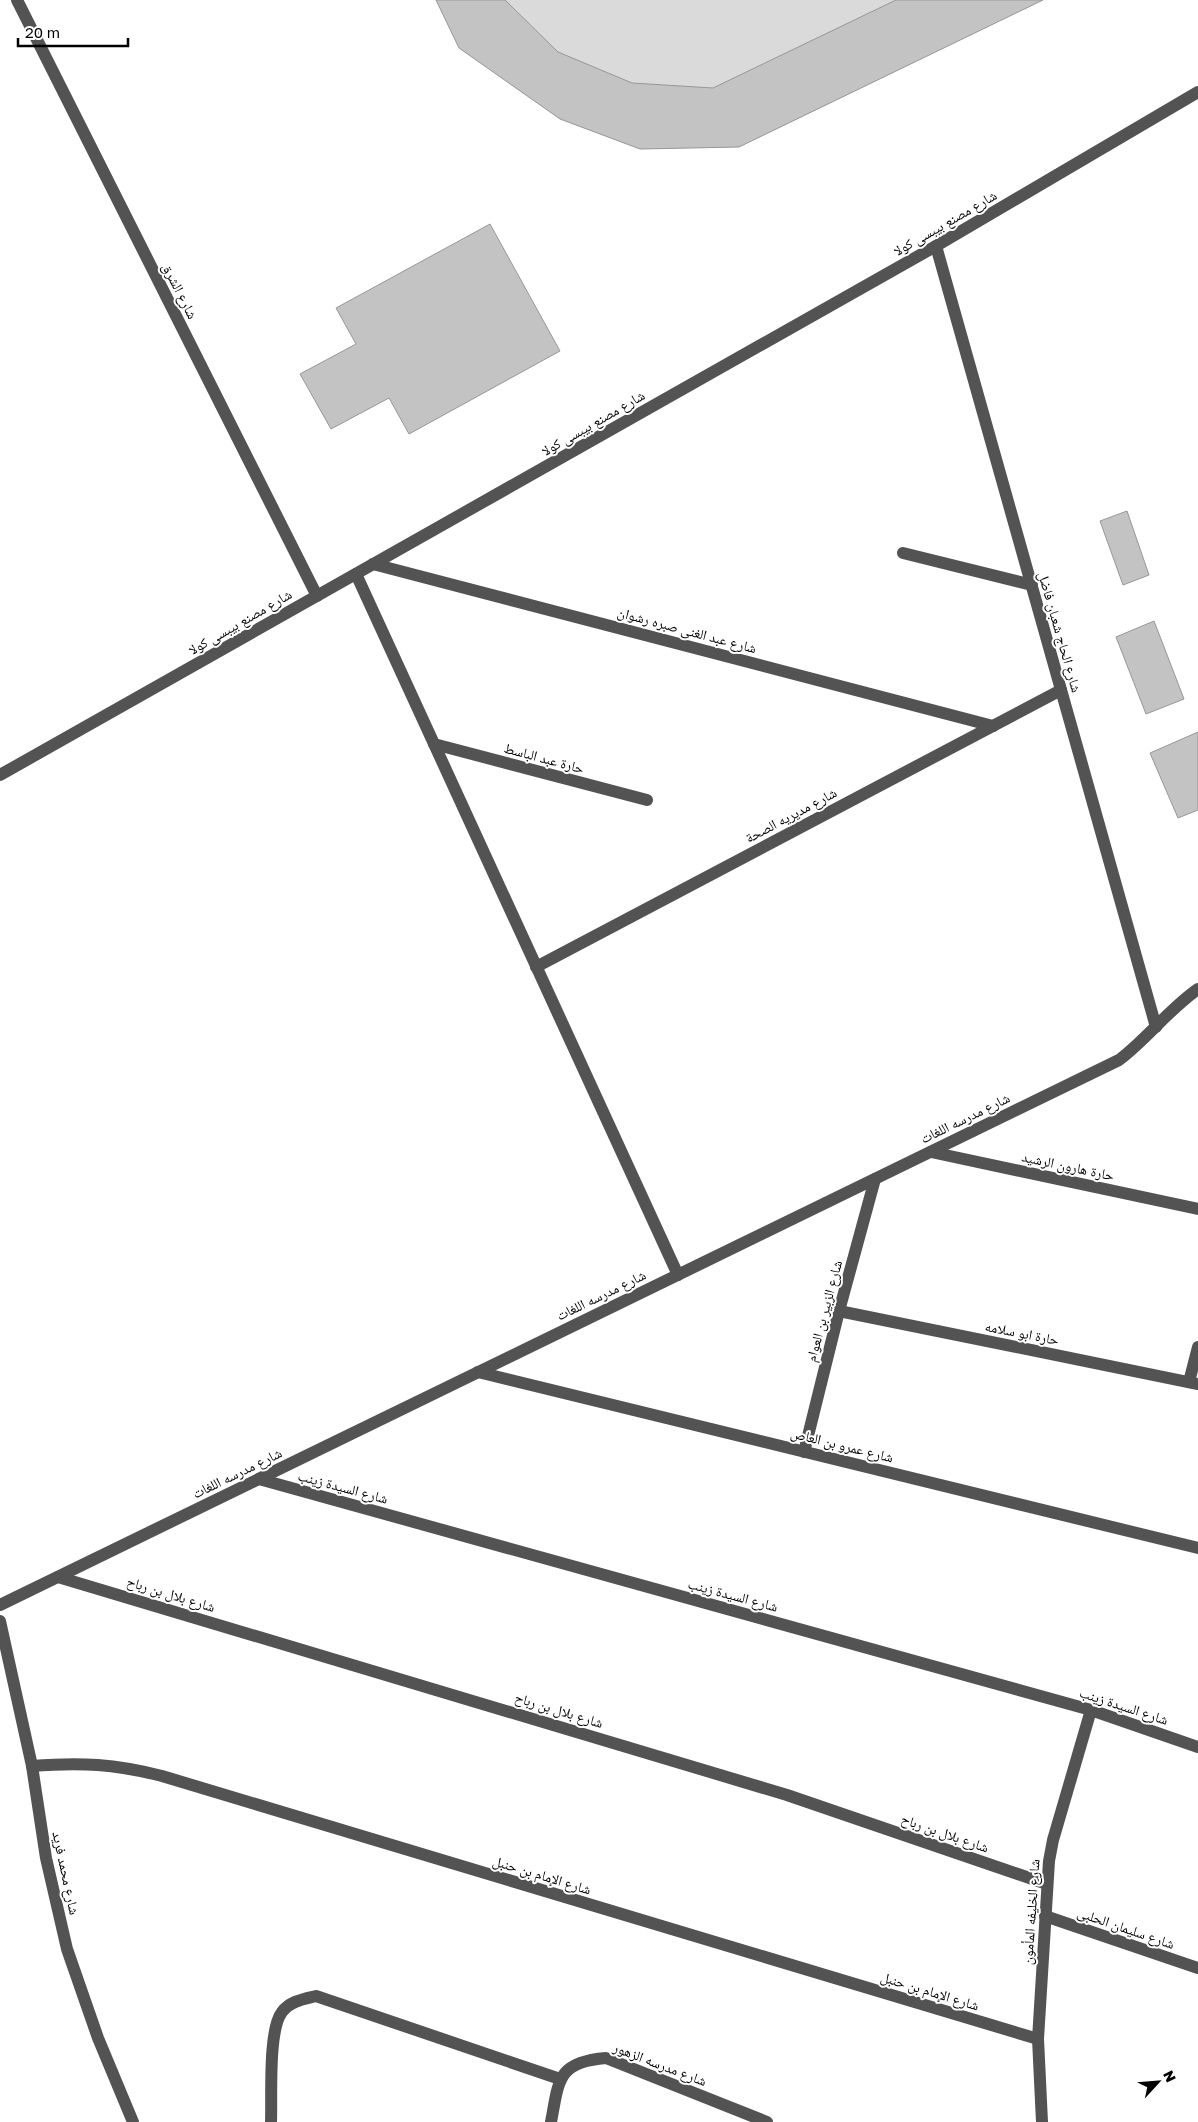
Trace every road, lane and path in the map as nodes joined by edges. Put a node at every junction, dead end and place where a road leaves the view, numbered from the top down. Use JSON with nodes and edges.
{"nodes":[{"id":1,"x":17,"y":0,"type":"edge"},
{"id":2,"x":1198,"y":92,"type":"edge"},
{"id":3,"x":936,"y":246,"type":"junction"},
{"id":4,"x":903,"y":553,"type":"dead end"},
{"id":5,"x":373,"y":564,"type":"junction"},
{"id":6,"x":356,"y":574,"type":"junction"},
{"id":7,"x":1032,"y":584,"type":"junction"},
{"id":8,"x":317,"y":596,"type":"junction"},
{"id":9,"x":1061,"y":690,"type":"junction"},
{"id":10,"x":993,"y":726,"type":"junction"},
{"id":11,"x":434,"y":744,"type":"junction"},
{"id":12,"x":0,"y":775,"type":"edge"},
{"id":13,"x":647,"y":800,"type":"dead end"},
{"id":14,"x":536,"y":967,"type":"junction"},
{"id":15,"x":1198,"y":989,"type":"edge"},
{"id":16,"x":1156,"y":1027,"type":"junction"},
{"id":17,"x":931,"y":1152,"type":"junction"},
{"id":18,"x":875,"y":1179,"type":"junction"},
{"id":19,"x":1198,"y":1209,"type":"edge"},
{"id":20,"x":678,"y":1274,"type":"junction"},
{"id":21,"x":839,"y":1311,"type":"junction"},
{"id":22,"x":1198,"y":1348,"type":"edge"},
{"id":23,"x":478,"y":1372,"type":"junction"},
{"id":24,"x":1194,"y":1383,"type":"edge"},
{"id":25,"x":804,"y":1452,"type":"junction"},
{"id":26,"x":259,"y":1479,"type":"junction"},
{"id":27,"x":1198,"y":1548,"type":"edge"},
{"id":28,"x":58,"y":1577,"type":"junction"},
{"id":29,"x":0,"y":1605,"type":"edge"},
{"id":30,"x":0,"y":1621,"type":"edge"},
{"id":31,"x":1091,"y":1710,"type":"junction"},
{"id":32,"x":1198,"y":1747,"type":"edge"},
{"id":33,"x":32,"y":1766,"type":"junction"},
{"id":34,"x":1047,"y":1884,"type":"junction"},
{"id":35,"x":1045,"y":1916,"type":"junction"},
{"id":36,"x":1198,"y":1968,"type":"edge"},
{"id":37,"x":1038,"y":2039,"type":"junction"},
{"id":38,"x":560,"y":2079,"type":"junction"},
{"id":39,"x":133,"y":2122,"type":"edge"},
{"id":40,"x":271,"y":2122,"type":"edge"},
{"id":41,"x":551,"y":2122,"type":"edge"},
{"id":42,"x":767,"y":2122,"type":"edge"},
{"id":43,"x":1042,"y":2122,"type":"edge"}],
"edges":[{"from":1,"to":8,"type":"street","name":"شارع الشرق"},
{"from":2,"to":3,"type":"street","name":"شارع مصنع بيبسى كولا"},
{"from":3,"to":5,"type":"street","name":"شارع مصنع بيبسى كولا"},
{"from":3,"to":7,"type":"street","name":"شارع الحاج شعبان فاضل"},
{"from":4,"to":7,"type":"street"},
{"from":5,"to":6,"type":"street","name":"شارع مصنع بيبسى كولا"},
{"from":5,"to":10,"type":"street","name":"شارع عبد الغنى صبره رشوان"},
{"from":6,"to":8,"type":"street","name":"شارع مصنع بيبسى كولا"},
{"from":6,"to":11,"type":"street"},
{"from":7,"to":9,"type":"street","name":"شارع الحاج شعبان فاضل"},
{"from":8,"to":12,"type":"street","name":"شارع مصنع بيبسى كولا"},
{"from":9,"to":10,"type":"street","name":"شارع مديريه الصحة"},
{"from":9,"to":16,"type":"street","name":"شارع الحاج شعبان فاضل"},
{"from":10,"to":14,"type":"street","name":"شارع مديريه الصحة"},
{"from":11,"to":13,"type":"street","name":"حارة عبد الباسط"},
{"from":11,"to":14,"type":"street"},
{"from":14,"to":20,"type":"street"},
{"from":15,"to":16,"type":"street","name":"شارع مدرسه اللغات"},
{"from":16,"to":17,"type":"street","name":"شارع مدرسه اللغات"},
{"from":17,"to":18,"type":"street","name":"شارع مدرسه اللغات"},
{"from":17,"to":19,"type":"street","name":"حارة هارون الرشيد"},
{"from":18,"to":20,"type":"street","name":"شارع مدرسه اللغات"},
{"from":18,"to":21,"type":"street","name":"شارع الزبير بن العوام"},
{"from":20,"to":23,"type":"street","name":"شارع مدرسه اللغات"},
{"from":21,"to":24,"type":"street","name":"حارة ابو سلامه"},
{"from":21,"to":25,"type":"street","name":"شارع الزبير بن العوام"},
{"from":22,"to":24,"type":"street"},
{"from":23,"to":25,"type":"street","name":"شارع عمرو بن العاص"},
{"from":23,"to":26,"type":"street","name":"شارع مدرسه اللغات"},
{"from":25,"to":27,"type":"street","name":"شارع عمرو بن العاص"},
{"from":26,"to":28,"type":"street","name":"شارع مدرسه اللغات"},
{"from":26,"to":31,"type":"street","name":"شارع السيدة زينب"},
{"from":28,"to":29,"type":"street","name":"شارع مدرسه اللغات"},
{"from":28,"to":34,"type":"street","name":"شارع بلال بن رباح"},
{"from":30,"to":33,"type":"street","name":"شارع محمد فريد"},
{"from":31,"to":32,"type":"street","name":"شارع السيدة زينب"},
{"from":31,"to":34,"type":"street","name":"شارع الخليفه المأمون"},
{"from":33,"to":37,"type":"street","name":"شارع الإمام بن حنبل"},
{"from":33,"to":39,"type":"street","name":"شارع محمد فريد"},
{"from":34,"to":35,"type":"street","name":"شارع الخليفه المأمون"},
{"from":35,"to":36,"type":"street","name":"شارع سليمان الحلبى"},
{"from":35,"to":37,"type":"street","name":"شارع الخليفه المأمون"},
{"from":37,"to":43,"type":"street","name":"شارع الخليفه المأمون"},
{"from":38,"to":40,"type":"street"},
{"from":38,"to":41,"type":"street"},
{"from":38,"to":42,"type":"street","name":"شارع مدرسه الزهور"}]}
